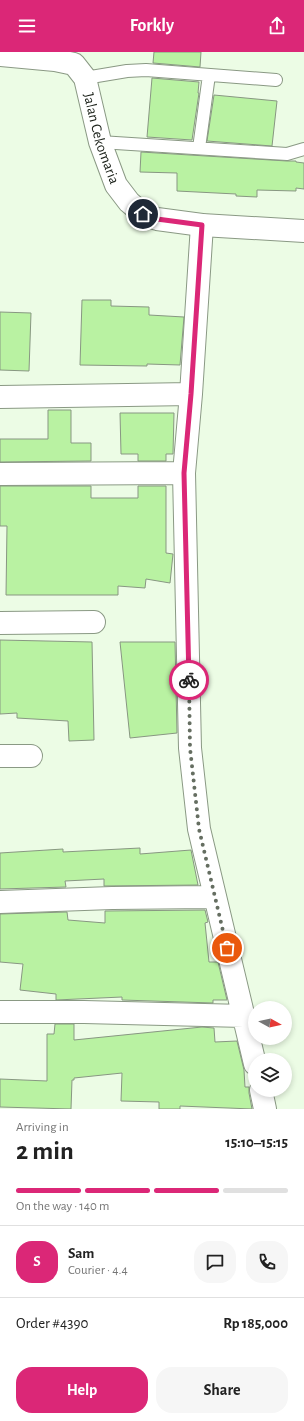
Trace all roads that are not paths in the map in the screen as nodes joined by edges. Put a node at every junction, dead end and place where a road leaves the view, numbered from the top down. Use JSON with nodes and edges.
{"nodes":[{"id":1,"x":0,"y":55,"type":"edge"},
{"id":2,"x":79,"y":65,"type":"edge"},
{"id":3,"x":209,"y":75,"type":"junction"},
{"id":4,"x":276,"y":80,"type":"dead end"},
{"id":5,"x":100,"y":142,"type":"junction"},
{"id":6,"x":199,"y":148,"type":"junction"},
{"id":7,"x":304,"y":149,"type":"edge"},
{"id":8,"x":202,"y":225,"type":"junction"},
{"id":9,"x":304,"y":231,"type":"edge"},
{"id":10,"x":191,"y":394,"type":"junction"},
{"id":11,"x":0,"y":397,"type":"edge"},
{"id":12,"x":184,"y":473,"type":"junction"},
{"id":13,"x":0,"y":474,"type":"edge"},
{"id":14,"x":94,"y":622,"type":"dead end"},
{"id":15,"x":0,"y":623,"type":"edge"},
{"id":16,"x":0,"y":756,"type":"edge"},
{"id":17,"x":31,"y":756,"type":"dead end"},
{"id":18,"x":209,"y":897,"type":"dead end"},
{"id":19,"x":0,"y":902,"type":"edge"},
{"id":20,"x":0,"y":1012,"type":"edge"},
{"id":21,"x":244,"y":1016,"type":"junction"},
{"id":22,"x":252,"y":1053,"type":"edge"},
{"id":23,"x":262,"y":1097,"type":"edge"},
{"id":24,"x":265,"y":1109,"type":"edge"}],
"edges":[{"from":1,"to":2,"type":"street"},
{"from":2,"to":3,"type":"lane"},
{"from":2,"to":5,"type":"street","name":"Jalan Cekomaria"},
{"from":3,"to":4,"type":"lane"},
{"from":3,"to":6,"type":"lane"},
{"from":5,"to":6,"type":"lane"},
{"from":5,"to":8,"type":"street","name":"Jalan Cekomaria"},
{"from":6,"to":7,"type":"lane"},
{"from":8,"to":9,"type":"street","name":"Jalan Cekomaria"},
{"from":8,"to":10,"type":"street"},
{"from":10,"to":11,"type":"street"},
{"from":10,"to":12,"type":"street"},
{"from":12,"to":13,"type":"street"},
{"from":12,"to":21,"type":"street"},
{"from":14,"to":15,"type":"street"},
{"from":16,"to":17,"type":"street"},
{"from":18,"to":19,"type":"street"},
{"from":20,"to":21,"type":"street"},
{"from":21,"to":22,"type":"street"},
{"from":23,"to":24,"type":"street"}]}
